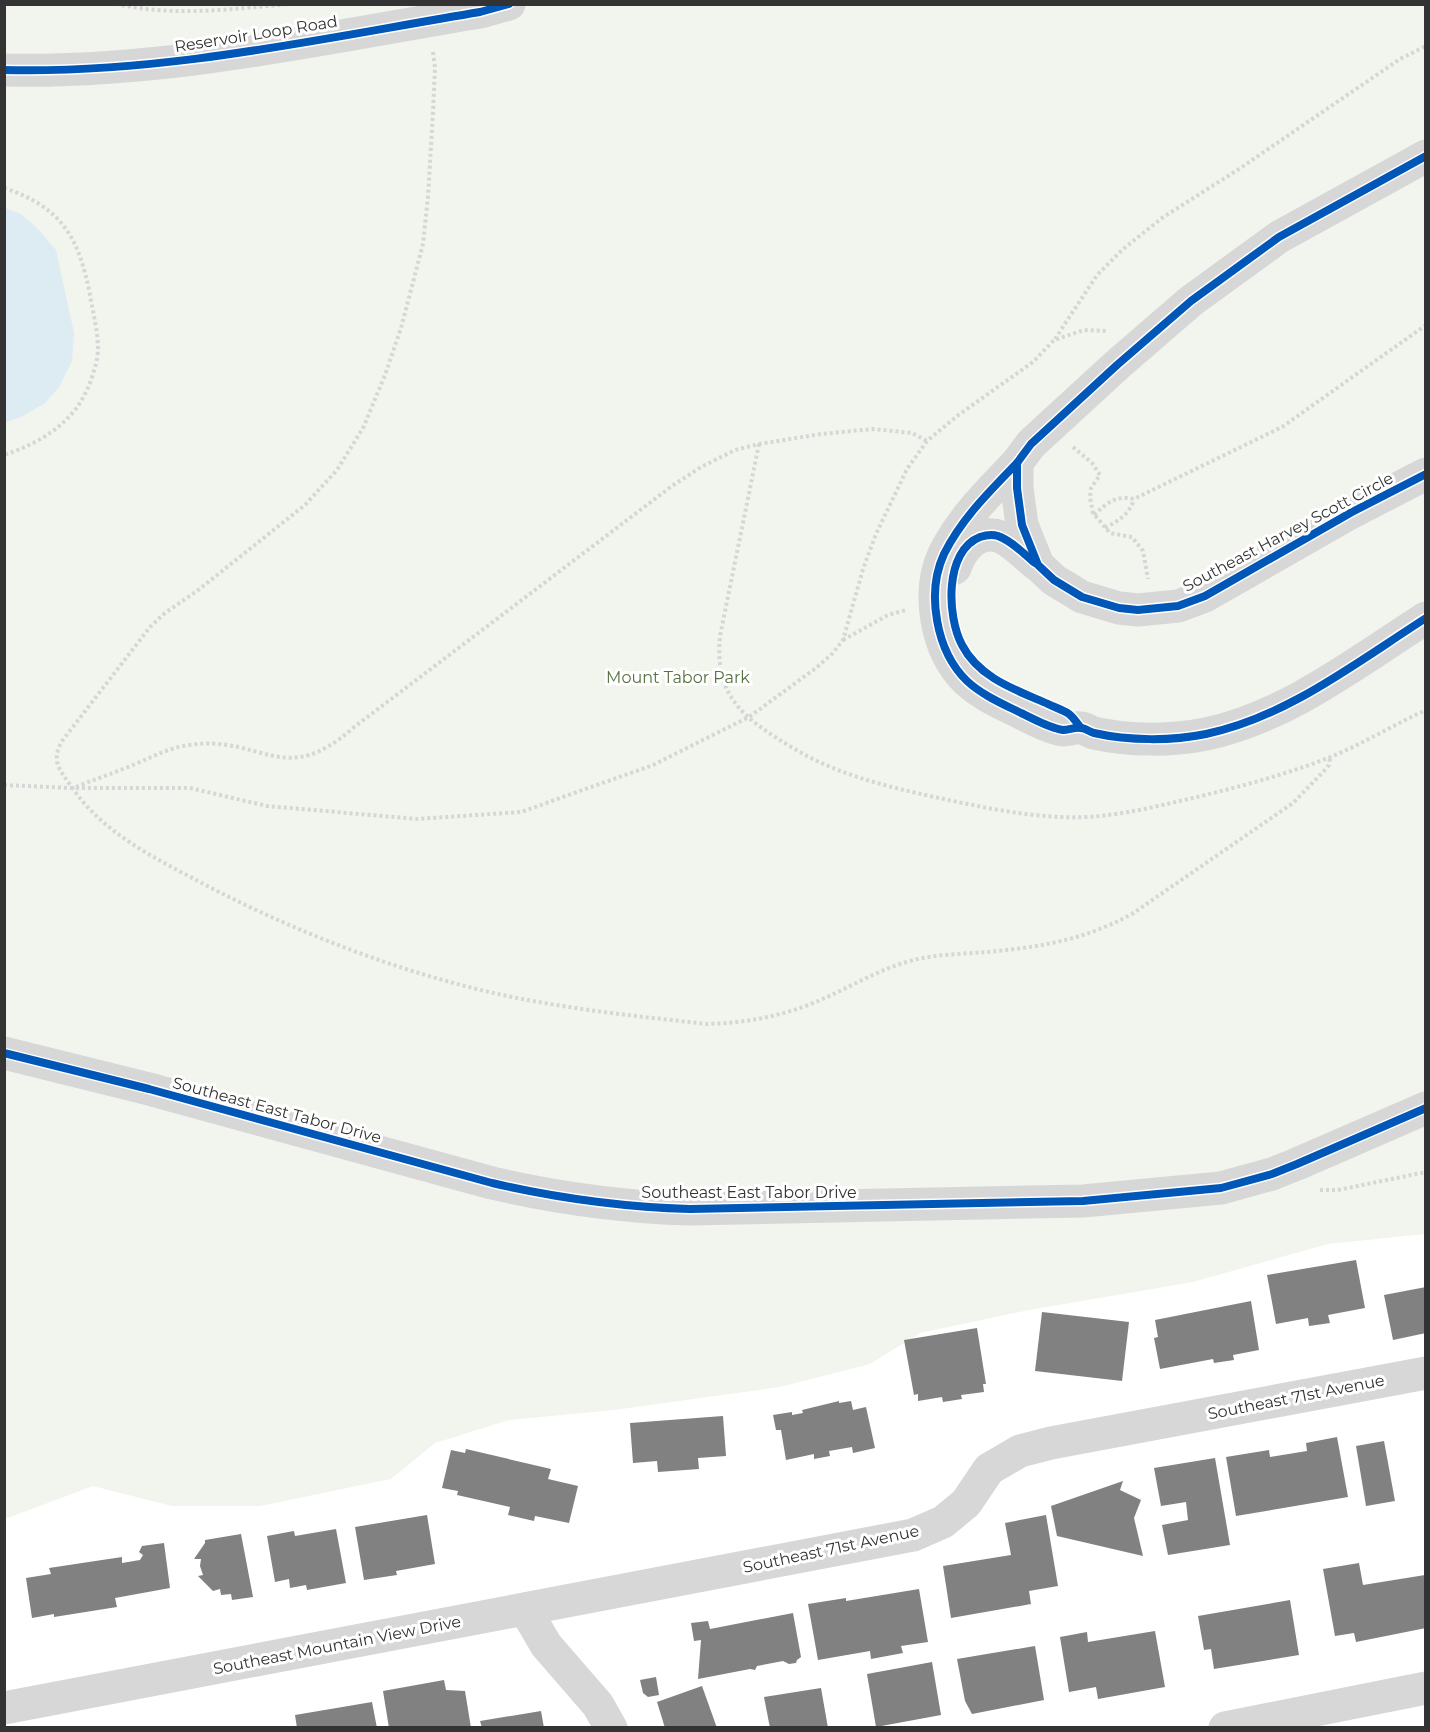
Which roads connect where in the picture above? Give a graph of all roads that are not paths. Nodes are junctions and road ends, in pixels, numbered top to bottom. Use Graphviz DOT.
graph roads {
  1 [pos="509,4"];
  2 [pos="424,12"];
  3 [pos="4,70"];
  4 [pos="1425,156"];
  5 [pos="1017,463"];
  6 [pos="1425,474"];
  7 [pos="1038,565"];
  8 [pos="1425,618"];
  9 [pos="1081,728"];
  10 [pos="4,1053"];
  11 [pos="1425,1108"];
  12 [pos="1425,1373"];
  13 [pos="525,1609"];
  14 [pos="1425,1688"];
  15 [pos="4,1708"];
  16 [pos="1339,1717"];
  17 [pos="611,1728"];
  18 [pos="1225,1728"];
  1 -- 2 [label="street, Reservoir Loop Road"];
  2 -- 3 [label="street, Reservoir Loop Road"];
  4 -- 5 [label="street"];
  5 -- 7 [label="street, Southeast Harvey Scott Circle"];
  5 -- 9 [label="street"];
  6 -- 7 [label="street, Southeast Harvey Scott Circle"];
  7 -- 9 [label="street"];
  8 -- 9 [label="street"];
  10 -- 11 [label="street, Southeast East Tabor Drive"];
  12 -- 13 [label="street, Southeast 71st Avenue"];
  13 -- 15 [label="street, Southeast Mountain View Drive"];
  13 -- 17 [label="street"];
  14 -- 16 [label="street"];
  16 -- 18 [label="street"];
}
